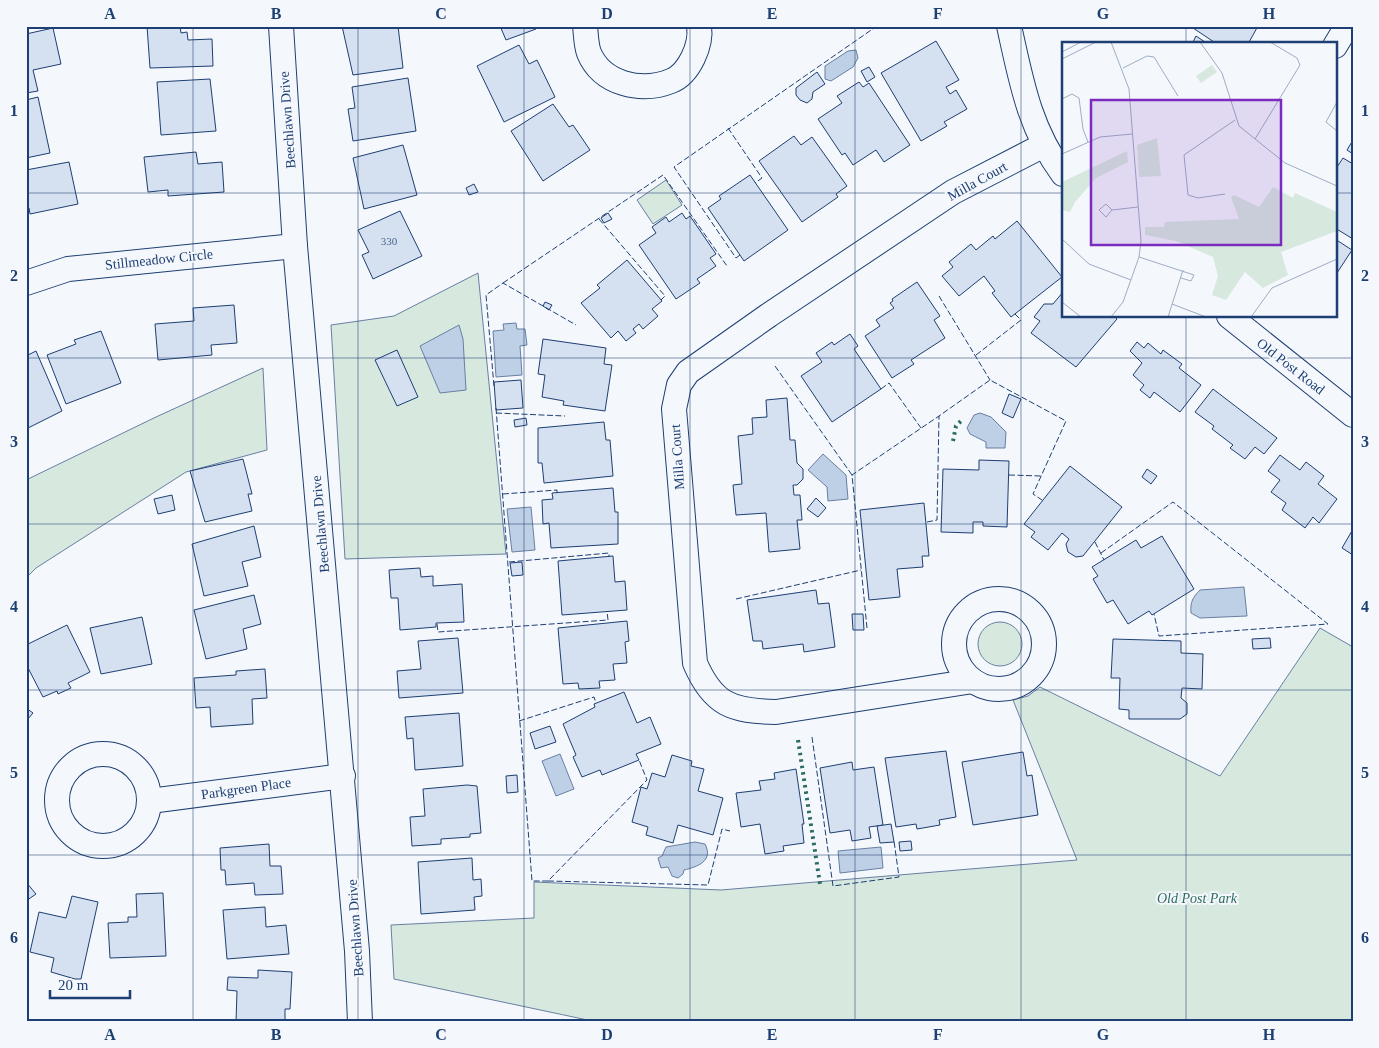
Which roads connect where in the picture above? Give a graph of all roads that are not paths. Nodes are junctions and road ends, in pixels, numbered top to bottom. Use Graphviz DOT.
graph roads {
  1 [pos="281,26"];
  2 [pos="585,26"];
  3 [pos="699,26"];
  4 [pos="1009,26"];
  5 [pos="1347,26"];
  6 [pos="1336,44"];
  7 [pos="1044,146"];
  8 [pos="1062,173"];
  9 [pos="295,246"];
  10 [pos="26,283"];
  11 [pos="1232,318"];
  12 [pos="1353,415"];
  13 [pos="973,681"];
  14 [pos="343,776"];
  15 [pos="150,801"];
  16 [pos="360,1022"];
  1 -- 9 [label="street, Beechlawn Drive"];
  2 -- 3 [label="street"];
  4 -- 7 [label="street"];
  5 -- 6 [label="street"];
  7 -- 8 [label="street"];
  7 -- 13 [label="street, Milla Court"];
  9 -- 10 [label="street, Stillmeadow Circle"];
  9 -- 14 [label="street, Beechlawn Drive"];
  11 -- 12 [label="street, Old Post Road"];
  14 -- 15 [label="street, Parkgreen Place"];
  14 -- 16 [label="street, Beechlawn Drive"];
}
